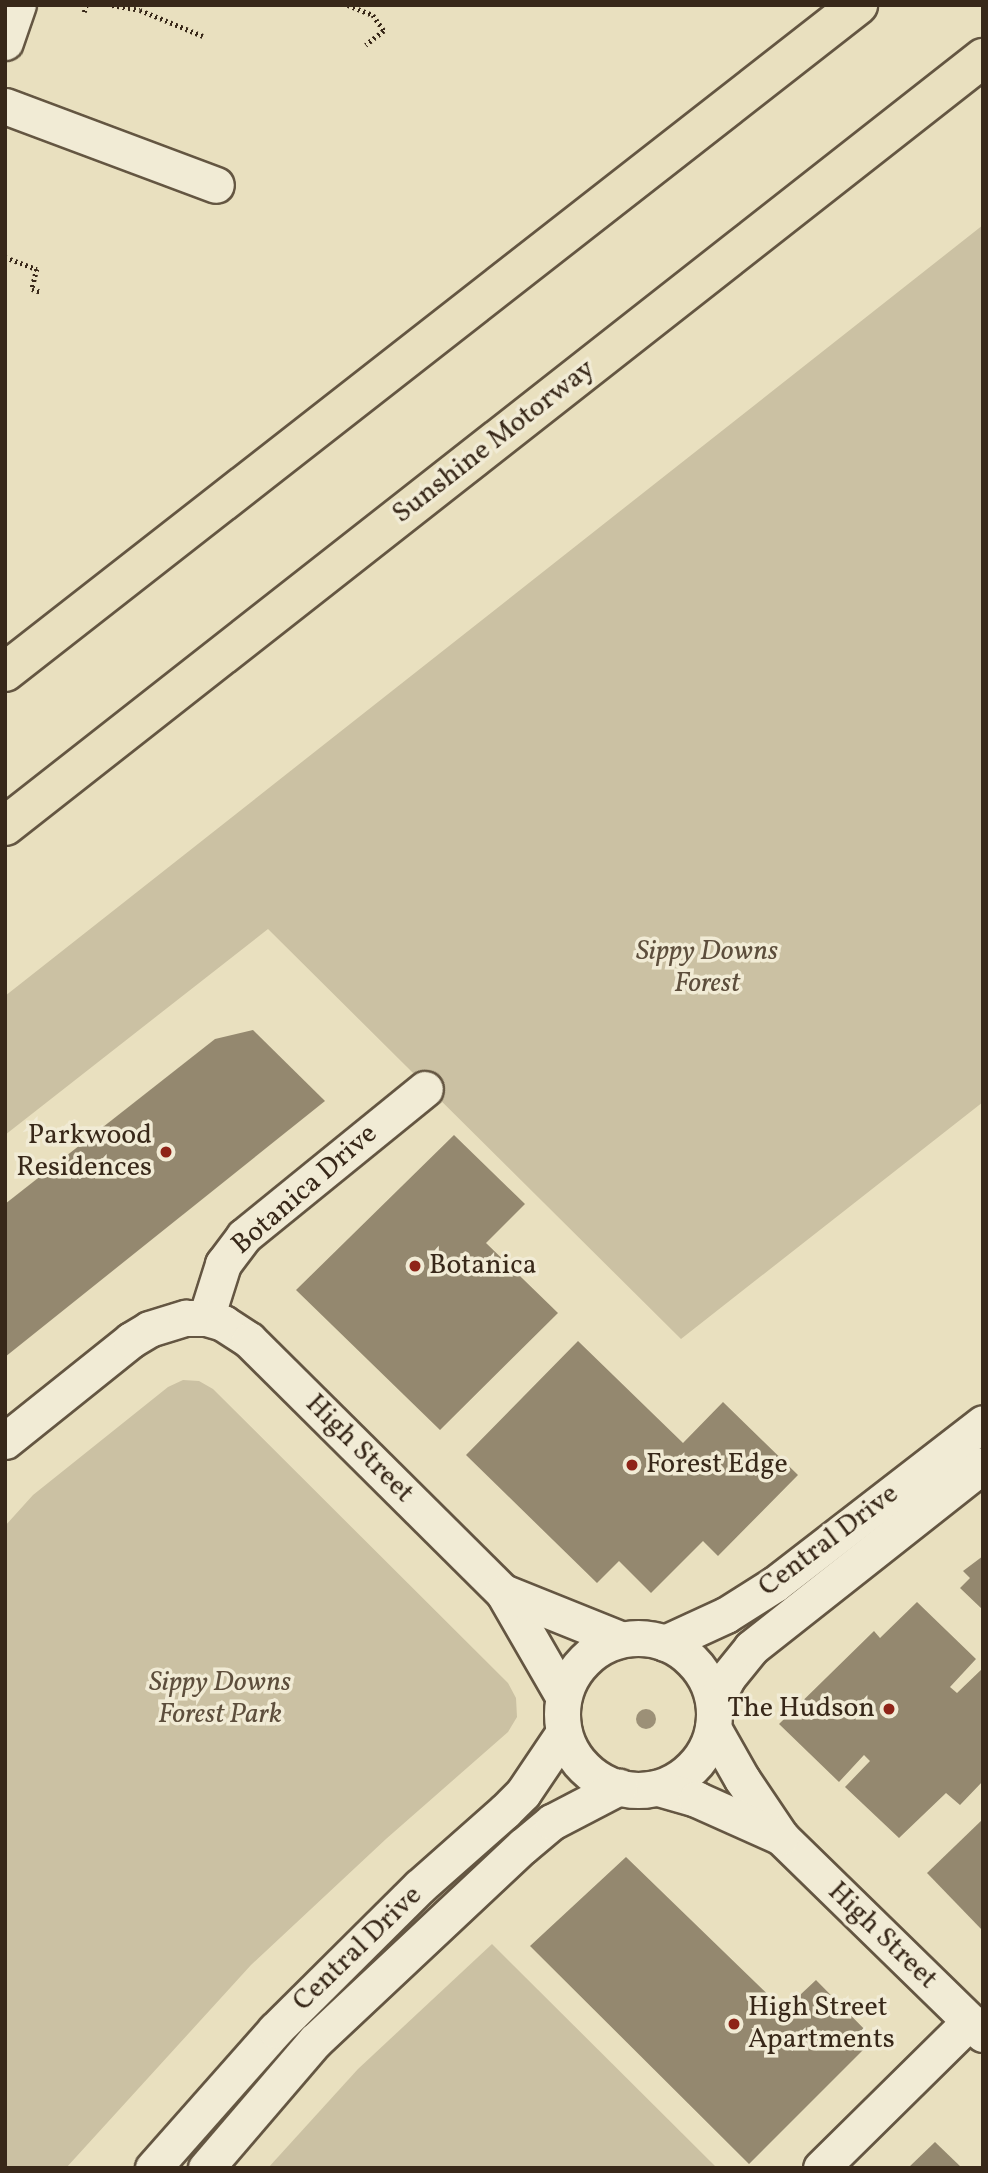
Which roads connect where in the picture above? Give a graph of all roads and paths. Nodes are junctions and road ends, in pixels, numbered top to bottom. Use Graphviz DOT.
graph roads {
  1 [pos="18,5"];
  2 [pos="86,5"];
  3 [pos="112,5"];
  4 [pos="348,5"];
  5 [pos="858,5"];
  6 [pos="139,7"];
  7 [pos="84,12"];
  8 [pos="203,36"];
  9 [pos="5,42"];
  10 [pos="366,45"];
  11 [pos="983,58"];
  12 [pos="5,106"];
  13 [pos="216,185"];
  14 [pos="5,257"];
  15 [pos="41,292"];
  16 [pos="5,672"];
  17 [pos="5,826"];
  18 [pos="425,1089"];
  19 [pos="206,1318"];
  20 [pos="983,1423"];
  21 [pos="5,1441"];
  22 [pos="983,1465"];
  23 [pos="503,1591"];
  24 [pos="620,1639"];
  25 [pos="665,1643"];
  26 [pos="564,1696"];
  27 [pos="713,1716"];
  28 [pos="564,1732"];
  29 [pos="619,1787"];
  30 [pos="658,1787"];
  31 [pos="781,1837"];
  32 [pos="976,2028"];
  33 [pos="153,2168"];
  34 [pos="206,2168"];
  35 [pos="821,2168"];
  1 -- 9 [label="street"];
  2 -- 7 [label="path"];
  3 -- 6 [label="path"];
  4 -- 10 [label="path"];
  5 -- 16 [label="highway"];
  6 -- 8 [label="path"];
  11 -- 17 [label="highway, Sunshine Motorway"];
  12 -- 13 [label="street"];
  14 -- 15 [label="path"];
  18 -- 19 [label="street, Botanica Drive"];
  19 -- 21 [label="street"];
  19 -- 23 [label="street, High Street"];
  20 -- 25 [label="street, Central Drive"];
  22 -- 27 [label="street, Central Drive"];
  23 -- 24 [label="street, High Street"];
  23 -- 26 [label="street, High Street"];
  24 -- 25 [label="street"];
  24 -- 26 [label="street"];
  25 -- 27 [label="street"];
  26 -- 28 [label="street"];
  27 -- 30 [label="street"];
  27 -- 31 [label="street, High Street"];
  28 -- 29 [label="street"];
  28 -- 33 [label="street, Central Drive"];
  29 -- 30 [label="street"];
  29 -- 34 [label="street, Central Drive"];
  30 -- 31 [label="street, High Street"];
  31 -- 32 [label="street, High Street"];
  32 -- 35 [label="street"];
}
